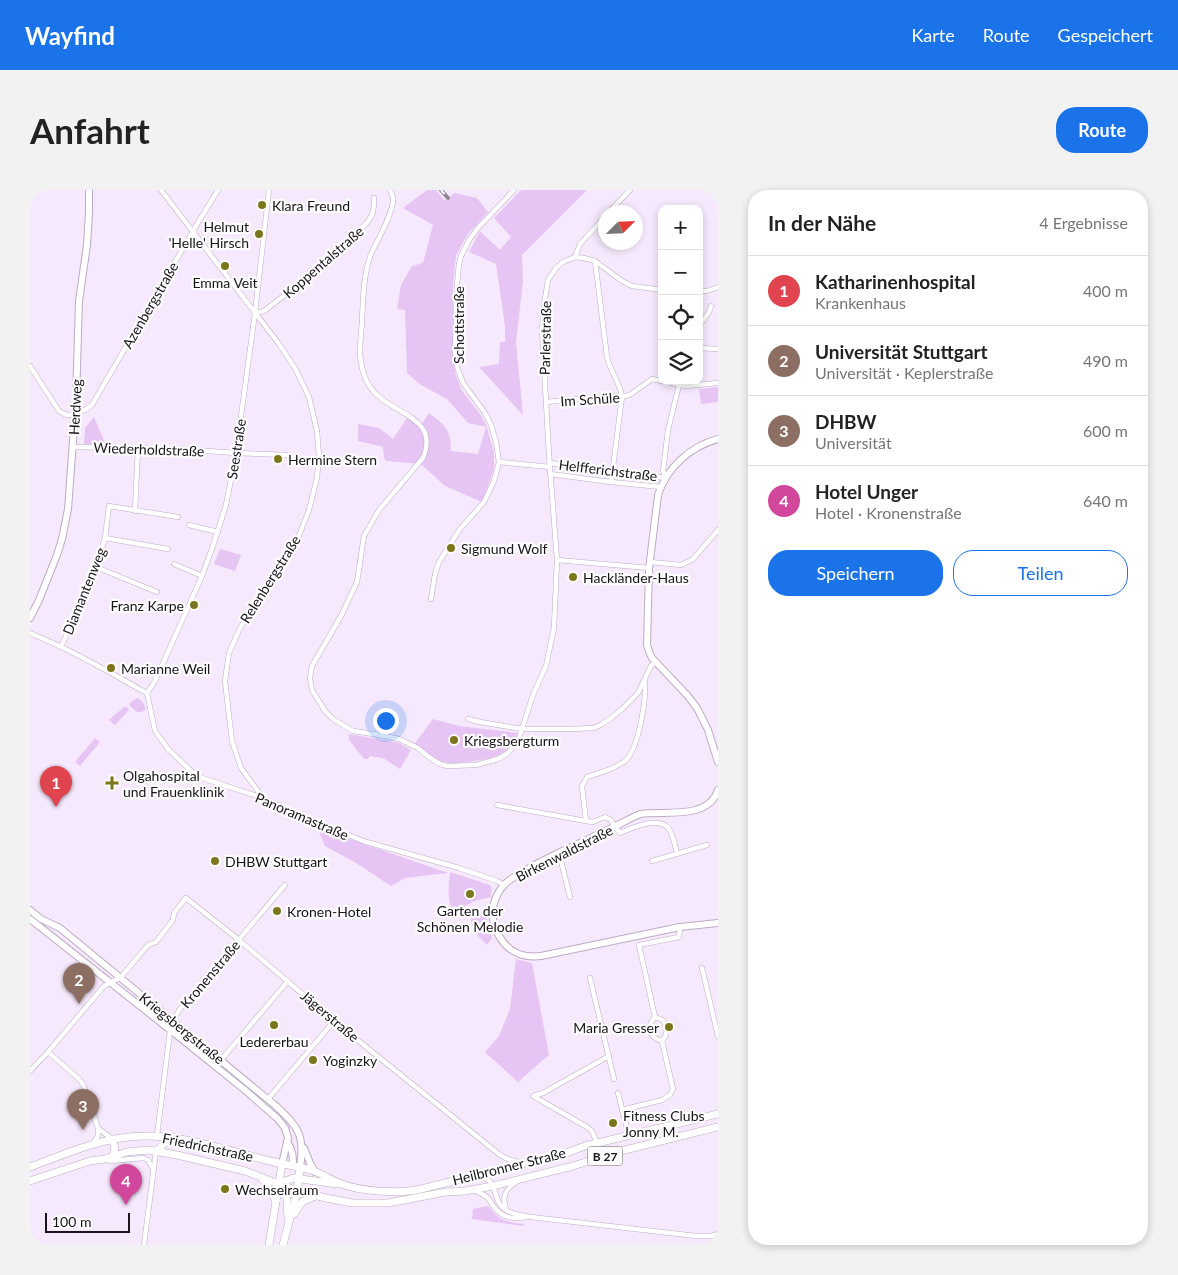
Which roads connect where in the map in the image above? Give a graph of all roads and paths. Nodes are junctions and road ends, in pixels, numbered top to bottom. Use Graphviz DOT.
graph roads {
  1 [pos="89,190"];
  2 [pos="161,190"];
  3 [pos="218,190"];
  4 [pos="269,190"];
  5 [pos="390,190"];
  6 [pos="514,190"];
  7 [pos="630,190"];
  8 [pos="374,198"];
  9 [pos="616,205"];
  10 [pos="598,225"];
  11 [pos="193,232"];
  12 [pos="575,257"];
  13 [pos="595,261"];
  14 [pos="718,287"];
  15 [pos="658,289"];
  16 [pos="703,290"];
  17 [pos="711,306"];
  18 [pos="255,313"];
  19 [pos="703,319"];
  20 [pos="703,348"];
  21 [pos="718,349"];
  22 [pos="30,366"];
  23 [pos="658,380"];
  24 [pos="718,383"];
  25 [pos="703,384"];
  26 [pos="679,385"];
  27 [pos="684,385"];
  28 [pos="697,385"];
  29 [pos="622,397"];
  30 [pos="546,402"];
  31 [pos="75,413"];
  32 [pos="718,439"];
  33 [pos="72,447"];
  34 [pos="138,448"];
  35 [pos="236,453"];
  36 [pos="286,455"];
  37 [pos="499,462"];
  38 [pos="550,465"];
  39 [pos="612,471"];
  40 [pos="550,474"];
  41 [pos="666,478"];
  42 [pos="611,482"];
  43 [pos="661,487"];
  44 [pos="136,511"];
  45 [pos="178,517"];
  46 [pos="189,525"];
  47 [pos="718,530"];
  48 [pos="218,532"];
  49 [pos="105,538"];
  50 [pos="168,549"];
  51 [pos="557,560"];
  52 [pos="174,564"];
  53 [pos="649,565"];
  54 [pos="96,567"];
  55 [pos="202,576"];
  56 [pos="157,592"];
  57 [pos="431,599"];
  58 [pos="30,618"];
  59 [pos="30,634"];
  60 [pos="61,647"];
  61 [pos="655,662"];
  62 [pos="645,681"];
  63 [pos="147,693"];
  64 [pos="468,719"];
  65 [pos="522,729"];
  66 [pos="718,762"];
  67 [pos="718,790"];
  68 [pos="263,798"];
  69 [pos="497,804"];
  70 [pos="586,821"];
  71 [pos="615,827"];
  72 [pos="707,845"];
  73 [pos="558,853"];
  74 [pos="677,853"];
  75 [pos="652,861"];
  76 [pos="285,885"];
  77 [pos="504,885"];
  78 [pos="570,897"];
  79 [pos="30,910"];
  80 [pos="30,919"];
  81 [pos="718,923"];
  82 [pos="680,927"];
  83 [pos="239,940"];
  84 [pos="702,968"];
  85 [pos="121,977"];
  86 [pos="590,978"];
  87 [pos="288,981"];
  88 [pos="110,983"];
  89 [pos="655,1017"];
  90 [pos="716,1017"];
  91 [pos="173,1020"];
  92 [pos="334,1020"];
  93 [pos="170,1031"];
  94 [pos="718,1036"];
  95 [pos="662,1041"];
  96 [pos="48,1052"];
  97 [pos="608,1056"];
  98 [pos="221,1060"];
  99 [pos="30,1071"];
  100 [pos="614,1079"];
  101 [pos="618,1093"];
  102 [pos="268,1099"];
  103 [pos="622,1110"];
  104 [pos="718,1114"];
  105 [pos="718,1127"];
  106 [pos="98,1128"];
  107 [pos="157,1136"];
  108 [pos="629,1136"];
  109 [pos="172,1137"];
  110 [pos="112,1139"];
  111 [pos="288,1142"];
  112 [pos="596,1143"];
  113 [pos="302,1144"];
  114 [pos="91,1145"];
  115 [pos="156,1151"];
  116 [pos="112,1156"];
  117 [pos="105,1159"];
  118 [pos="524,1163"];
  119 [pos="282,1164"];
  120 [pos="30,1167"];
  121 [pos="153,1169"];
  122 [pos="497,1170"];
  123 [pos="315,1172"];
  124 [pos="296,1173"];
  125 [pos="474,1176"];
  126 [pos="261,1177"];
  127 [pos="524,1178"];
  128 [pos="30,1181"];
  129 [pos="284,1182"];
  130 [pos="340,1183"];
  131 [pos="490,1184"];
  132 [pos="473,1189"];
  133 [pos="298,1191"];
  134 [pos="316,1196"];
  135 [pos="487,1197"];
  136 [pos="276,1201"];
  137 [pos="506,1210"];
  138 [pos="531,1217"];
  139 [pos="274,1218"];
  140 [pos="288,1222"];
  141 [pos="716,1234"];
  142 [pos="144,1245"];
  143 [pos="269,1245"];
  144 [pos="283,1245"];
  1 -- 31 [label="street, Herdweg"];
  2 -- 11 [label="street, Relenbergstraße"];
  3 -- 11 [label="street, Azenbergstraße"];
  4 -- 18 [label="street, Seestraße"];
  5 -- 65 [label="street, Parlerstraße"];
  6 -- 37 [label="street, Schottstraße"];
  7 -- 9 [label="street"];
  8 -- 18 [label="street, Koppentalstraße"];
  10 -- 12 [label="street"];
  11 -- 18 [label="street, Relenbergstraße"];
  11 -- 31 [label="street, Azenbergstraße"];
  12 -- 13 [label="street"];
  12 -- 30 [label="street, Parlerstraße"];
  13 -- 15 [label="street"];
  13 -- 29 [label="street"];
  14 -- 16 [label="street"];
  17 -- 19 [label="street"];
  18 -- 35 [label="street, Seestraße"];
  18 -- 68 [label="street, Relenbergstraße"];
  20 -- 21 [label="street"];
  22 -- 31 [label="street"];
  23 -- 29 [label="street, Im Schüle"];
  24 -- 25 [label="street, Im Schüle"];
  26 -- 41 [label="street"];
  27 -- 28 [label="street, Im Schüle"];
  29 -- 30 [label="street, Im Schüle"];
  29 -- 39 [label="street"];
  30 -- 38 [label="street, Parlerstraße"];
  31 -- 33 [label="street, Herdweg"];
  32 -- 41 [label="street"];
  33 -- 34 [label="street, Wiederholdstraße"];
  33 -- 58 [label="street, Herdweg"];
  34 -- 35 [label="street, Wiederholdstraße"];
  34 -- 44 [label="street"];
  35 -- 36 [label="street, Wiederholdstraße"];
  35 -- 48 [label="street, Seestraße"];
  37 -- 38 [label="street, Helfferichstraße"];
  37 -- 57 [label="street, Schottstraße"];
  38 -- 39 [label="street, Helfferichstraße"];
  38 -- 40 [label="street, Parlerstraße"];
  39 -- 41 [label="street, Helfferichstraße"];
  39 -- 42 [label="street"];
  40 -- 42 [label="street, Helfferichstraße"];
  40 -- 51 [label="street, Parlerstraße"];
  41 -- 43 [label="street"];
  42 -- 43 [label="street, Helfferichstraße"];
  43 -- 53 [label="street"];
  44 -- 45 [label="street"];
  44 -- 49 [label="street, Diamantenweg"];
  46 -- 48 [label="street"];
  47 -- 53 [label="street"];
  48 -- 55 [label="street, Seestraße"];
  49 -- 50 [label="street"];
  49 -- 54 [label="street, Diamantenweg"];
  51 -- 53 [label="street"];
  51 -- 65 [label="street, Parlerstraße"];
  52 -- 55 [label="street"];
  53 -- 61 [label="street"];
  54 -- 56 [label="street"];
  54 -- 60 [label="street, Diamantenweg"];
  55 -- 63 [label="street, Seestraße"];
  59 -- 60 [label="street"];
  60 -- 63 [label="street"];
  61 -- 62 [label="street"];
  61 -- 66 [label="street"];
  62 -- 65 [label="street"];
  62 -- 70 [label="street"];
  63 -- 68 [label="street, Panoramastraße"];
  64 -- 65 [label="street"];
  67 -- 71 [label="street, Birkenwaldstraße"];
  68 -- 77 [label="street, Panoramastraße"];
  69 -- 70 [label="street"];
  70 -- 71 [label="street"];
  71 -- 73 [label="street, Birkenwaldstraße"];
  71 -- 74 [label="street"];
  72 -- 74 [label="street"];
  73 -- 77 [label="street, Birkenwaldstraße"];
  73 -- 78 [label="street"];
  74 -- 75 [label="street"];
  76 -- 83 [label="street, Kronenstraße"];
  77 -- 82 [label="street, Birkenwaldstraße"];
  79 -- 85 [label="street, Kriegsbergstraße"];
  80 -- 88 [label="street, Kriegsbergstraße"];
  81 -- 82 [label="street, Birkenwaldstraße"];
  82 -- 89 [label="street"];
  83 -- 85 [label="street, Jägerstraße"];
  83 -- 87 [label="street, Jägerstraße"];
  83 -- 91 [label="street, Kronenstraße"];
  84 -- 90 [label="street"];
  85 -- 88 [label="street"];
  85 -- 91 [label="street, Kriegsbergstraße"];
  86 -- 97 [label="street"];
  87 -- 92 [label="street, Jägerstraße"];
  87 -- 98 [label="street"];
  88 -- 93 [label="street, Kriegsbergstraße"];
  88 -- 96 [label="street"];
  89 -- 95 [label="street"];
  89 -- 95 [label="street"];
  90 -- 94 [label="street"];
  91 -- 93 [label="street, Kronenstraße"];
  91 -- 98 [label="street, Kriegsbergstraße"];
  92 -- 102 [label="street"];
  92 -- 118 [label="street, Jägerstraße"];
  93 -- 107 [label="street, Kronenstraße"];
  93 -- 111 [label="street, Kriegsbergstraße"];
  95 -- 103 [label="street"];
  96 -- 99 [label="street"];
  96 -- 106 [label="street"];
  97 -- 100 [label="street"];
  97 -- 112 [label="street"];
  98 -- 102 [label="street, Kriegsbergstraße"];
  101 -- 103 [label="street"];
  102 -- 113 [label="street, Kriegsbergstraße"];
  103 -- 108 [label="street"];
  104 -- 108 [label="main road, Heilbronner Straße / B 27"];
  105 -- 127 [label="main road, Heilbronner Straße / B 27"];
  106 -- 110 [label="street"];
  106 -- 114 [label="street"];
  107 -- 109 [label="main road, Friedrichstraße / B 27"];
  107 -- 110 [label="main road, Friedrichstraße / B 27"];
  108 -- 112 [label="main road, Heilbronner Straße / B 27"];
  109 -- 115 [label="main road"];
  109 -- 119 [label="main road, Friedrichstraße / B 27"];
  110 -- 114 [label="main road, Friedrichstraße / B 27"];
  110 -- 116 [label="main road"];
  111 -- 119 [label="street"];
  111 -- 124 [label="street, Kriegsbergstraße"];
  112 -- 118 [label="main road, Heilbronner Straße / B 27"];
  113 -- 123 [label="street"];
  113 -- 124 [label="street, Kriegsbergstraße"];
  114 -- 120 [label="main road, Friedrichstraße / B 27"];
  115 -- 116 [label="main road, Friedrichstraße / B 27"];
  115 -- 121 [label="street"];
  115 -- 126 [label="main road, Friedrichstraße / B 27"];
  116 -- 117 [label="main road, Friedrichstraße / B 27"];
  117 -- 121 [label="street"];
  117 -- 128 [label="main road, Friedrichstraße / B 27"];
  118 -- 122 [label="main road, Heilbronner Straße / B 27"];
  119 -- 124 [label="main road, Friedrichstraße / B 27"];
  119 -- 129 [label="main road"];
  121 -- 142 [label="street"];
  122 -- 125 [label="main road, Heilbronner Straße / B 27"];
  122 -- 131 [label="street"];
  123 -- 124 [label="main road, Heilbronner Straße / B 27"];
  123 -- 130 [label="main road, Heilbronner Straße / B 27"];
  124 -- 129 [label="main road"];
  124 -- 130 [label="main road"];
  124 -- 133 [label="main road"];
  125 -- 130 [label="main road, Heilbronner Straße / B 27"];
  125 -- 131 [label="street"];
  126 -- 129 [label="main road, Friedrichstraße / B 27"];
  126 -- 136 [label="main road"];
  127 -- 131 [label="main road, Heilbronner Straße / B 27"];
  127 -- 137 [label="street"];
  129 -- 133 [label="main road, Friedrichstraße / B 27"];
  129 -- 136 [label="main road"];
  129 -- 140 [label="main road"];
  131 -- 132 [label="main road, Heilbronner Straße / B 27"];
  131 -- 135 [label="street"];
  131 -- 137 [label="street"];
  132 -- 134 [label="main road, Heilbronner Straße / B 27"];
  132 -- 135 [label="street"];
  133 -- 134 [label="main road, Heilbronner Straße / B 27"];
  133 -- 140 [label="main road"];
  134 -- 140 [label="main road"];
  135 -- 138 [label="street"];
  136 -- 139 [label="main road"];
  137 -- 138 [label="street"];
  138 -- 141 [label="street"];
  139 -- 140 [label="main road"];
  139 -- 143 [label="main road"];
  140 -- 144 [label="main road"];
}
